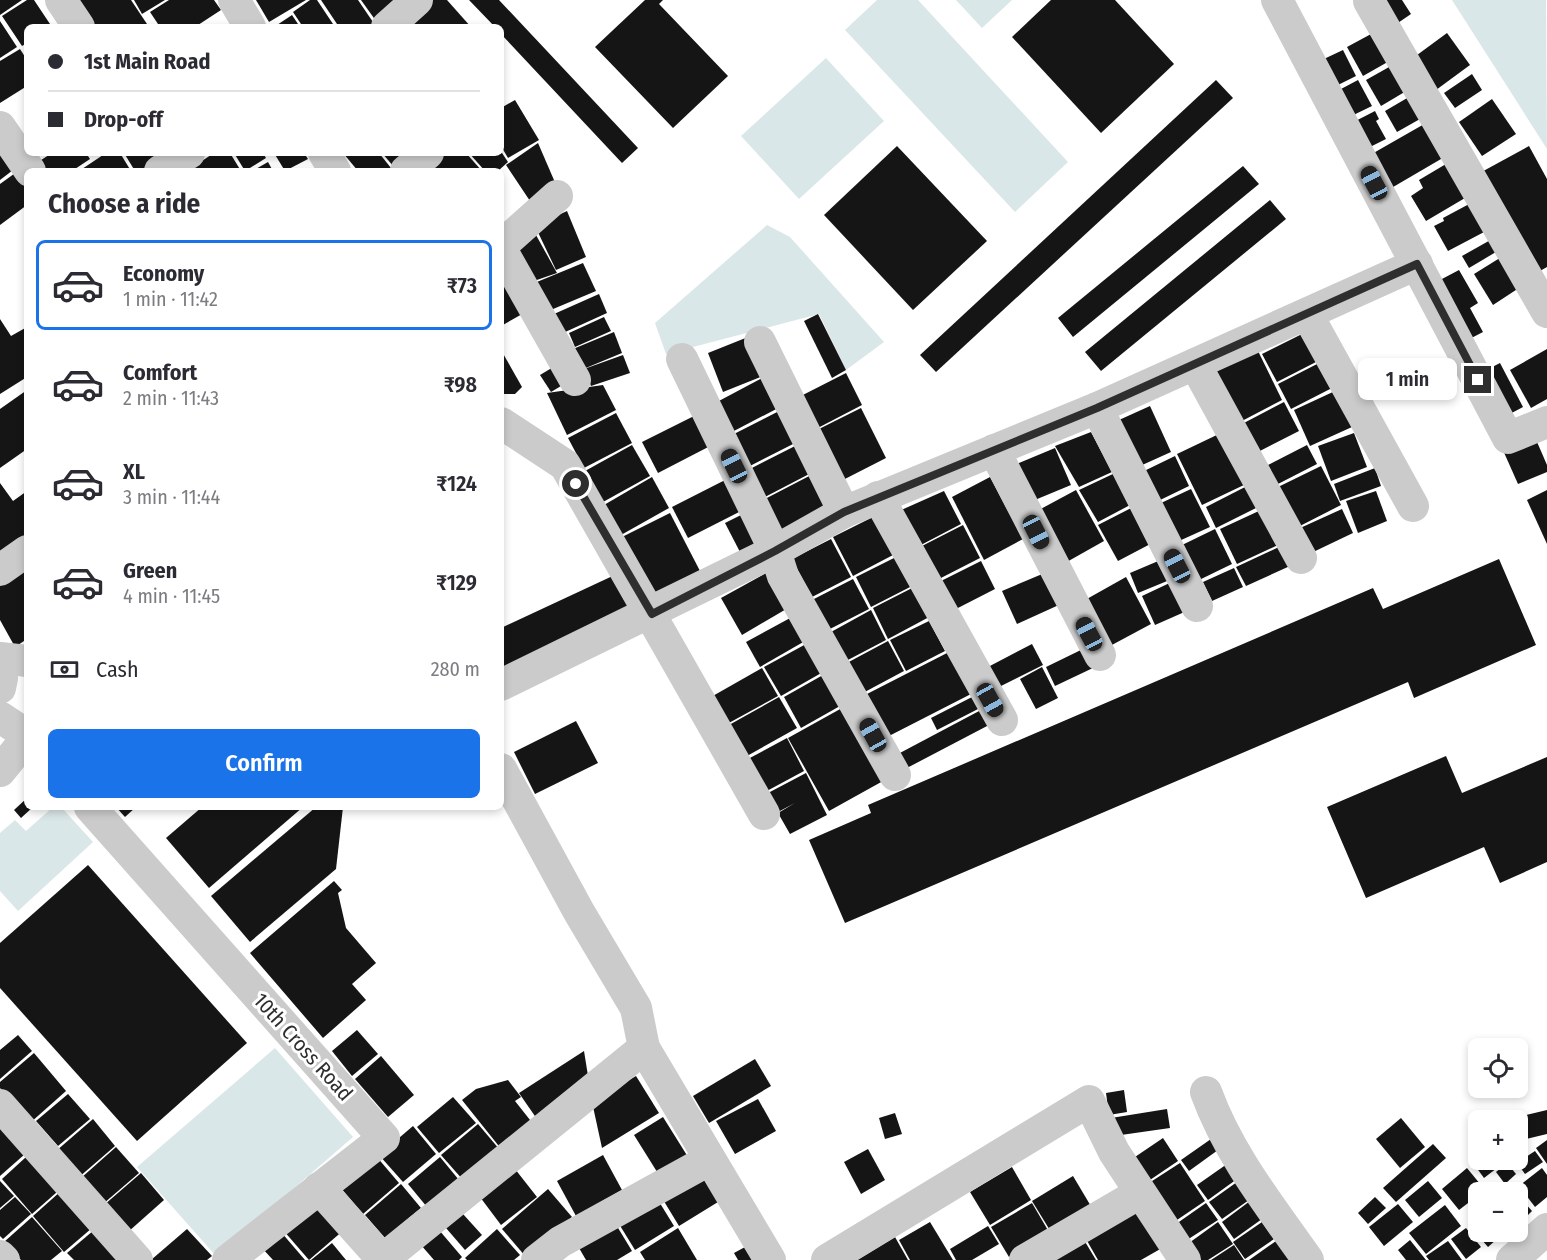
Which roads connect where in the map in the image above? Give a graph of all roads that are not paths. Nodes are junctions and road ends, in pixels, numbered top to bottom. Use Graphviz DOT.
graph roads {
  1 [pos="61,0"];
  2 [pos="234,0"];
  3 [pos="417,0"];
  4 [pos="1277,0"];
  5 [pos="1369,0"];
  6 [pos="77,24"];
  7 [pos="248,24"];
  8 [pos="390,24"];
  9 [pos="0,127"];
  10 [pos="184,156"];
  11 [pos="424,156"];
  12 [pos="28,168"];
  13 [pos="165,168"];
  14 [pos="410,168"];
  15 [pos="557,196"];
  16 [pos="504,244"];
  17 [pos="504,252"];
  18 [pos="1417,264"];
  19 [pos="1547,312"];
  20 [pos="1307,314"];
  21 [pos="760,342"];
  22 [pos="682,358"];
  23 [pos="1196,364"];
  24 [pos="574,380"];
  25 [pos="1097,408"];
  26 [pos="1547,422"];
  27 [pos="504,425"];
  28 [pos="994,450"];
  29 [pos="878,496"];
  30 [pos="1413,506"];
  31 [pos="844,512"];
  32 [pos="775,551"];
  33 [pos="24,553"];
  34 [pos="1301,558"];
  35 [pos="0,570"];
  36 [pos="1197,606"];
  37 [pos="652,614"];
  38 [pos="1100,655"];
  39 [pos="0,658"];
  40 [pos="24,662"];
  41 [pos="0,675"];
  42 [pos="504,684"];
  43 [pos="0,688"];
  44 [pos="0,717"];
  45 [pos="1002,720"];
  46 [pos="24,735"];
  47 [pos="24,741"];
  48 [pos="0,771"];
  49 [pos="504,775"];
  50 [pos="896,775"];
  51 [pos="93,810"];
  52 [pos="764,814"];
  53 [pos="644,1048"];
  54 [pos="1206,1092"];
  55 [pos="0,1105"];
  56 [pos="709,1160"];
  57 [pos="319,1188"];
  58 [pos="1140,1193"];
  59 [pos="1547,1229"];
  60 [pos="0,1256"];
  61 [pos="4,1260"];
  62 [pos="137,1260"];
  63 [pos="228,1260"];
  64 [pos="382,1260"];
  65 [pos="537,1260"];
  66 [pos="770,1260"];
  67 [pos="827,1260"];
  68 [pos="1025,1260"];
  69 [pos="1185,1260"];
  70 [pos="1308,1260"];
  71 [pos="1512,1260"];
  1 -- 6 [label="street"];
  2 -- 7 [label="street"];
  3 -- 8 [label="street"];
  4 -- 18 [label="street"];
  5 -- 19 [label="street"];
  9 -- 12 [label="street"];
  10 -- 13 [label="street"];
  11 -- 14 [label="street"];
  15 -- 16 [label="street"];
  17 -- 24 [label="street"];
  18 -- 20 [label="street"];
  18 -- 26 [label="street"];
  20 -- 23 [label="street"];
  20 -- 30 [label="street"];
  21 -- 31 [label="street"];
  22 -- 32 [label="street"];
  23 -- 25 [label="street"];
  23 -- 34 [label="street"];
  25 -- 28 [label="street"];
  25 -- 36 [label="street"];
  27 -- 37 [label="street"];
  28 -- 29 [label="street"];
  28 -- 38 [label="street"];
  29 -- 31 [label="street"];
  29 -- 45 [label="street"];
  31 -- 32 [label="street"];
  32 -- 37 [label="street"];
  32 -- 50 [label="street"];
  33 -- 35 [label="street"];
  37 -- 42 [label="street"];
  37 -- 52 [label="street"];
  39 -- 40 [label="street"];
  41 -- 43 [label="street"];
  44 -- 46 [label="street"];
  47 -- 48 [label="street"];
  49 -- 53 [label="street"];
  51 -- 57 [label="street, 10th Cross Road"];
  53 -- 56 [label="street"];
  53 -- 64 [label="street"];
  54 -- 70 [label="street"];
  55 -- 62 [label="street"];
  56 -- 65 [label="street"];
  56 -- 66 [label="street"];
  57 -- 63 [label="street, 10th Cross Road"];
  57 -- 64 [label="street"];
  58 -- 67 [label="street"];
  58 -- 68 [label="street"];
  58 -- 69 [label="street"];
  59 -- 71 [label="street"];
  60 -- 61 [label="street"];
}
